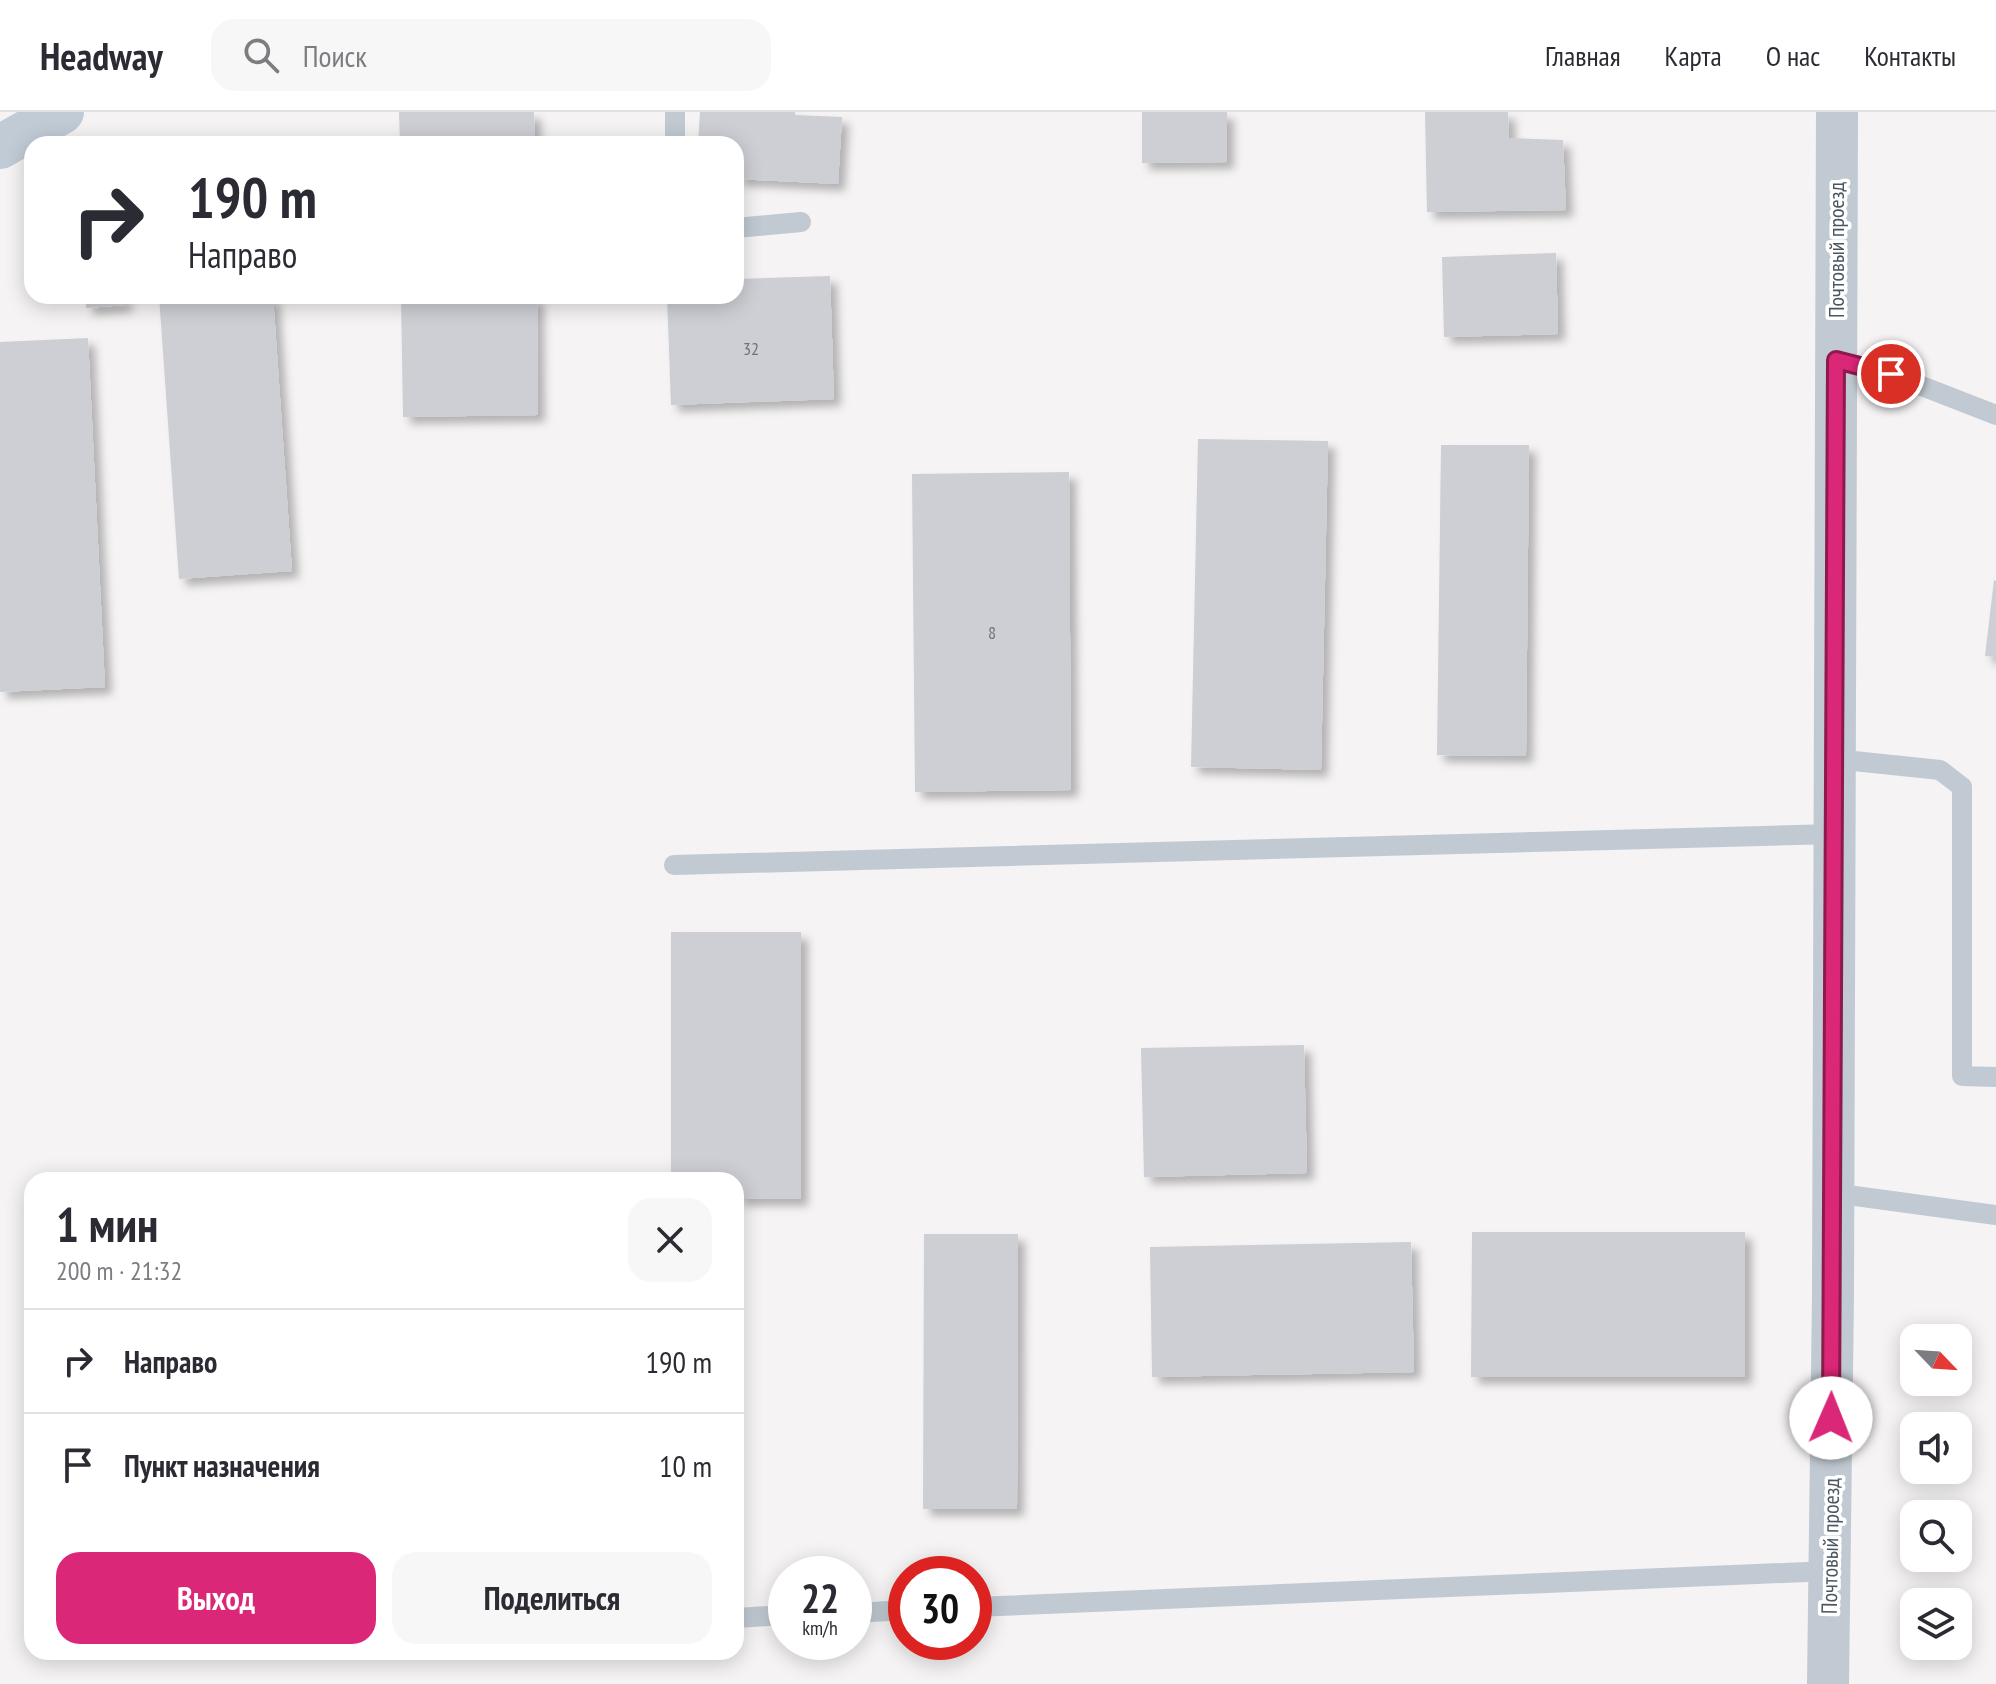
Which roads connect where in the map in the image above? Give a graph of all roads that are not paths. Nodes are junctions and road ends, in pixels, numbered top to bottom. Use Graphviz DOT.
graph roads {
  1 [pos="62,112"];
  2 [pos="675,112"];
  3 [pos="1837,112"];
  4 [pos="675,136"];
  5 [pos="0,147"];
  6 [pos="801,222"];
  7 [pos="744,227"];
  8 [pos="1836,360"];
  9 [pos="1996,415"];
  10 [pos="1835,759"];
  11 [pos="1834,834"];
  12 [pos="674,865"];
  13 [pos="1996,1077"];
  14 [pos="1833,1193"];
  15 [pos="1996,1215"];
  16 [pos="1830,1571"];
  17 [pos="992,1606"];
  18 [pos="768,1616"];
  19 [pos="744,1618"];
  20 [pos="1828,1684"];
  1 -- 5 [label="street"];
  2 -- 4 [label="lane"];
  3 -- 8 [label="street, Почтовый проезд"];
  6 -- 7 [label="lane"];
  8 -- 9 [label="lane"];
  8 -- 10 [label="street, Почтовый проезд"];
  10 -- 11 [label="street, Почтовый проезд"];
  10 -- 13 [label="lane"];
  11 -- 12 [label="lane"];
  11 -- 14 [label="street, Почтовый проезд"];
  14 -- 15 [label="lane"];
  14 -- 16 [label="street, Почтовый проезд"];
  16 -- 17 [label="lane"];
  16 -- 20 [label="street, Почтовый проезд"];
  18 -- 19 [label="lane"];
}
